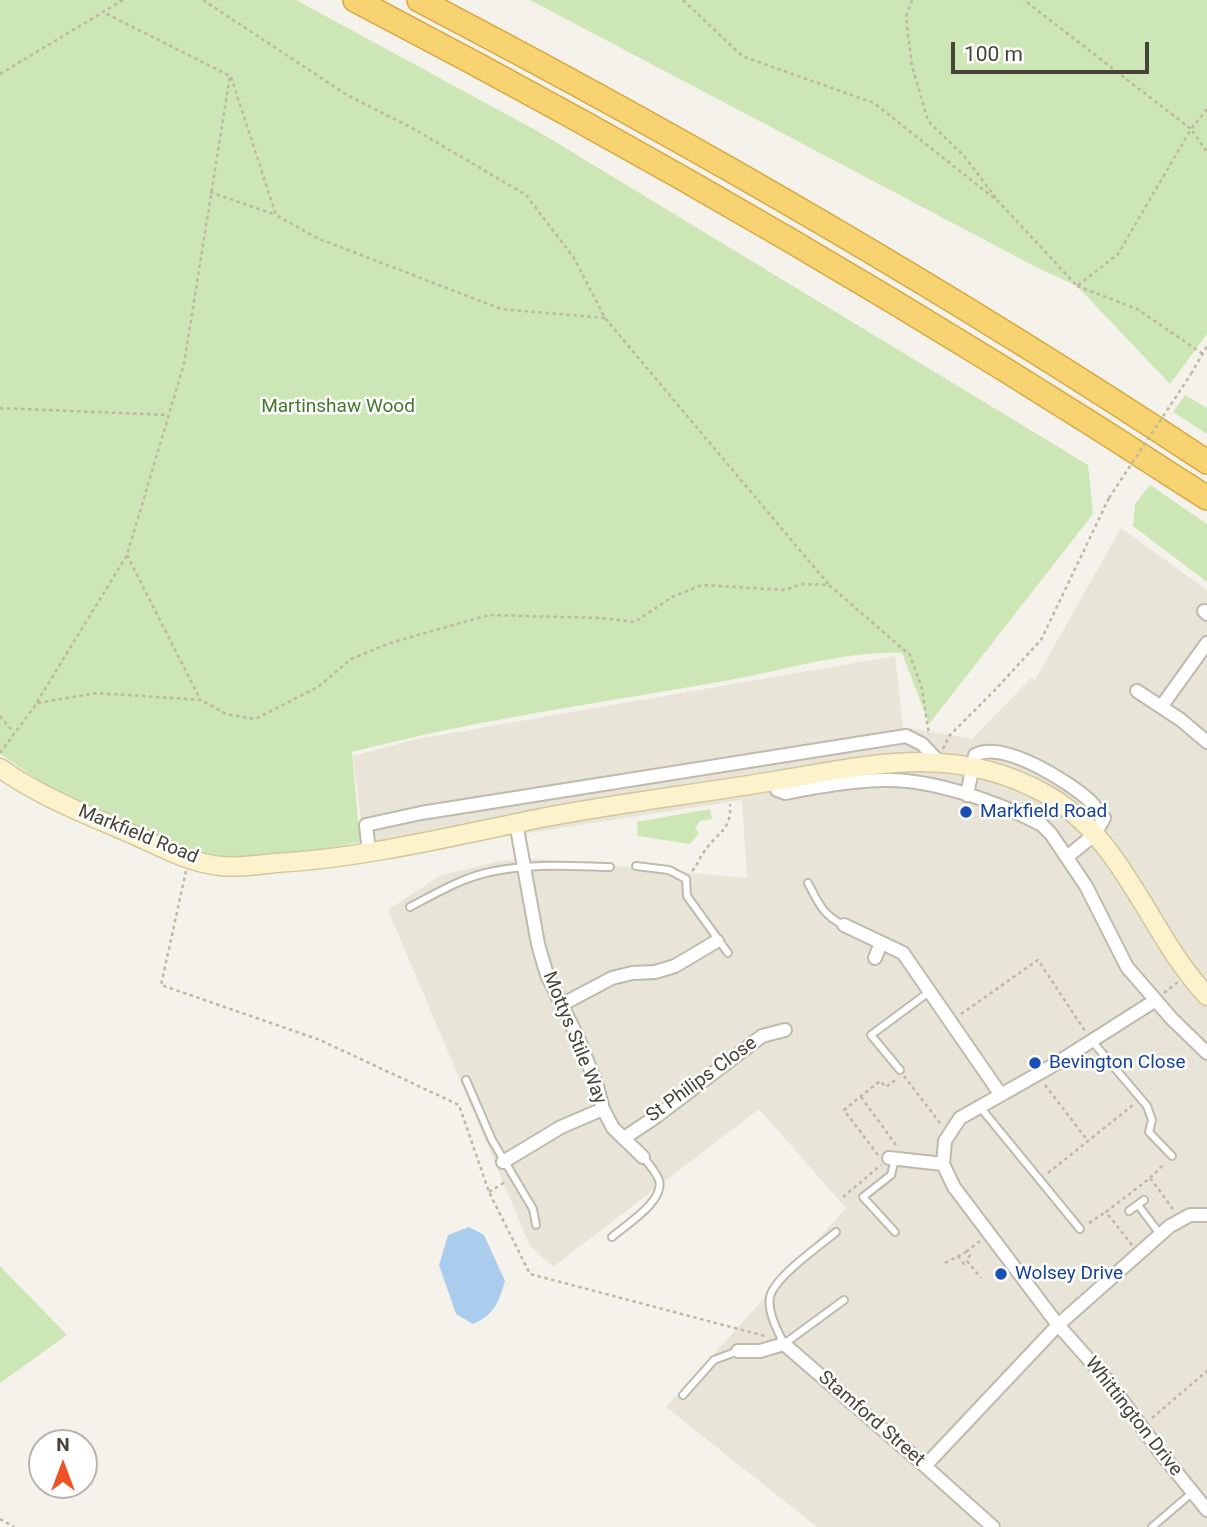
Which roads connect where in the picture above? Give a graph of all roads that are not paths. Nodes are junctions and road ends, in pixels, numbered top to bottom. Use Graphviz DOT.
graph roads {
  1 [pos="355,0"];
  2 [pos="419,0"];
  3 [pos="1207,462"];
  4 [pos="1207,498"];
  5 [pos="1207,643"];
  6 [pos="1137,691"];
  7 [pos="1161,707"];
  8 [pos="1207,742"];
  9 [pos="938,761"];
  10 [pos="972,766"];
  11 [pos="0,768"];
  12 [pos="775,781"];
  13 [pos="967,795"];
  14 [pos="516,823"];
  15 [pos="1095,834"];
  16 [pos="369,852"];
  17 [pos="1067,857"];
  18 [pos="636,866"];
  19 [pos="525,867"];
  20 [pos="610,867"];
  21 [pos="808,883"];
  22 [pos="410,907"];
  23 [pos="844,925"];
  24 [pos="717,941"];
  25 [pos="881,943"];
  26 [pos="728,953"];
  27 [pos="875,958"];
  28 [pos="929,992"];
  29 [pos="1207,996"];
  30 [pos="1156,1000"];
  31 [pos="561,1005"];
  32 [pos="785,1030"];
  33 [pos="1092,1041"];
  34 [pos="1207,1053"];
  35 [pos="902,1072"];
  36 [pos="466,1080"];
  37 [pos="1001,1095"];
  38 [pos="980,1107"];
  39 [pos="603,1109"];
  40 [pos="624,1138"];
  41 [pos="1172,1156"];
  42 [pos="643,1157"];
  43 [pos="897,1159"];
  44 [pos="503,1162"];
  45 [pos="943,1164"];
  46 [pos="1129,1211"];
  47 [pos="1207,1215"];
  48 [pos="536,1225"];
  49 [pos="1080,1229"];
  50 [pos="836,1232"];
  51 [pos="895,1232"];
  52 [pos="1161,1235"];
  53 [pos="612,1237"];
  54 [pos="844,1300"];
  55 [pos="1058,1325"];
  56 [pos="784,1344"];
  57 [pos="738,1351"];
  58 [pos="683,1395"];
  59 [pos="925,1466"];
  60 [pos="1193,1492"];
  61 [pos="1207,1510"];
  62 [pos="993,1527"];
  63 [pos="1152,1527"];
  1 -- 4 [label="highway"];
  2 -- 3 [label="highway"];
  5 -- 7 [label="street"];
  6 -- 7 [label="street"];
  7 -- 8 [label="street"];
  9 -- 10 [label="street, Markfield Road"];
  9 -- 12 [label="street, Markfield Road"];
  9 -- 16 [label="street"];
  10 -- 13 [label="street"];
  10 -- 15 [label="street, Markfield Road"];
  11 -- 16 [label="street, Markfield Road"];
  12 -- 13 [label="street, Markfield Road"];
  12 -- 14 [label="street, Markfield Road"];
  13 -- 17 [label="street, Markfield Road"];
  14 -- 16 [label="street, Markfield Road"];
  14 -- 19 [label="street, Mottys Stile Way"];
  15 -- 17 [label="street"];
  15 -- 29 [label="street, Markfield Road"];
  17 -- 30 [label="street, Markfield Road"];
  18 -- 24 [label="lane"];
  19 -- 20 [label="lane"];
  19 -- 22 [label="lane"];
  19 -- 31 [label="street, Mottys Stile Way"];
  21 -- 23 [label="lane"];
  23 -- 25 [label="street"];
  24 -- 26 [label="lane"];
  24 -- 31 [label="street"];
  25 -- 27 [label="street"];
  25 -- 28 [label="street"];
  28 -- 35 [label="lane"];
  28 -- 37 [label="street"];
  30 -- 33 [label="street"];
  30 -- 34 [label="street, Markfield Road"];
  31 -- 39 [label="street, Mottys Stile Way"];
  32 -- 40 [label="street, St Philips Close"];
  33 -- 37 [label="street"];
  33 -- 41 [label="lane"];
  36 -- 44 [label="lane"];
  37 -- 38 [label="street"];
  38 -- 45 [label="street"];
  38 -- 49 [label="lane"];
  39 -- 40 [label="street, Mottys Stile Way"];
  39 -- 44 [label="street"];
  40 -- 42 [label="street, Mottys Stile Way"];
  42 -- 53 [label="lane"];
  43 -- 45 [label="street"];
  43 -- 51 [label="lane"];
  44 -- 48 [label="lane"];
  45 -- 55 [label="street, Whittington Drive"];
  46 -- 52 [label="lane"];
  47 -- 52 [label="street"];
  50 -- 56 [label="lane"];
  52 -- 55 [label="street"];
  54 -- 56 [label="lane"];
  55 -- 59 [label="street"];
  55 -- 60 [label="street, Whittington Drive"];
  56 -- 57 [label="street"];
  56 -- 59 [label="street, Stamford Street"];
  57 -- 58 [label="lane"];
  59 -- 62 [label="street, Stamford Street"];
  60 -- 61 [label="street, Whittington Drive"];
  60 -- 63 [label="lane"];
}
